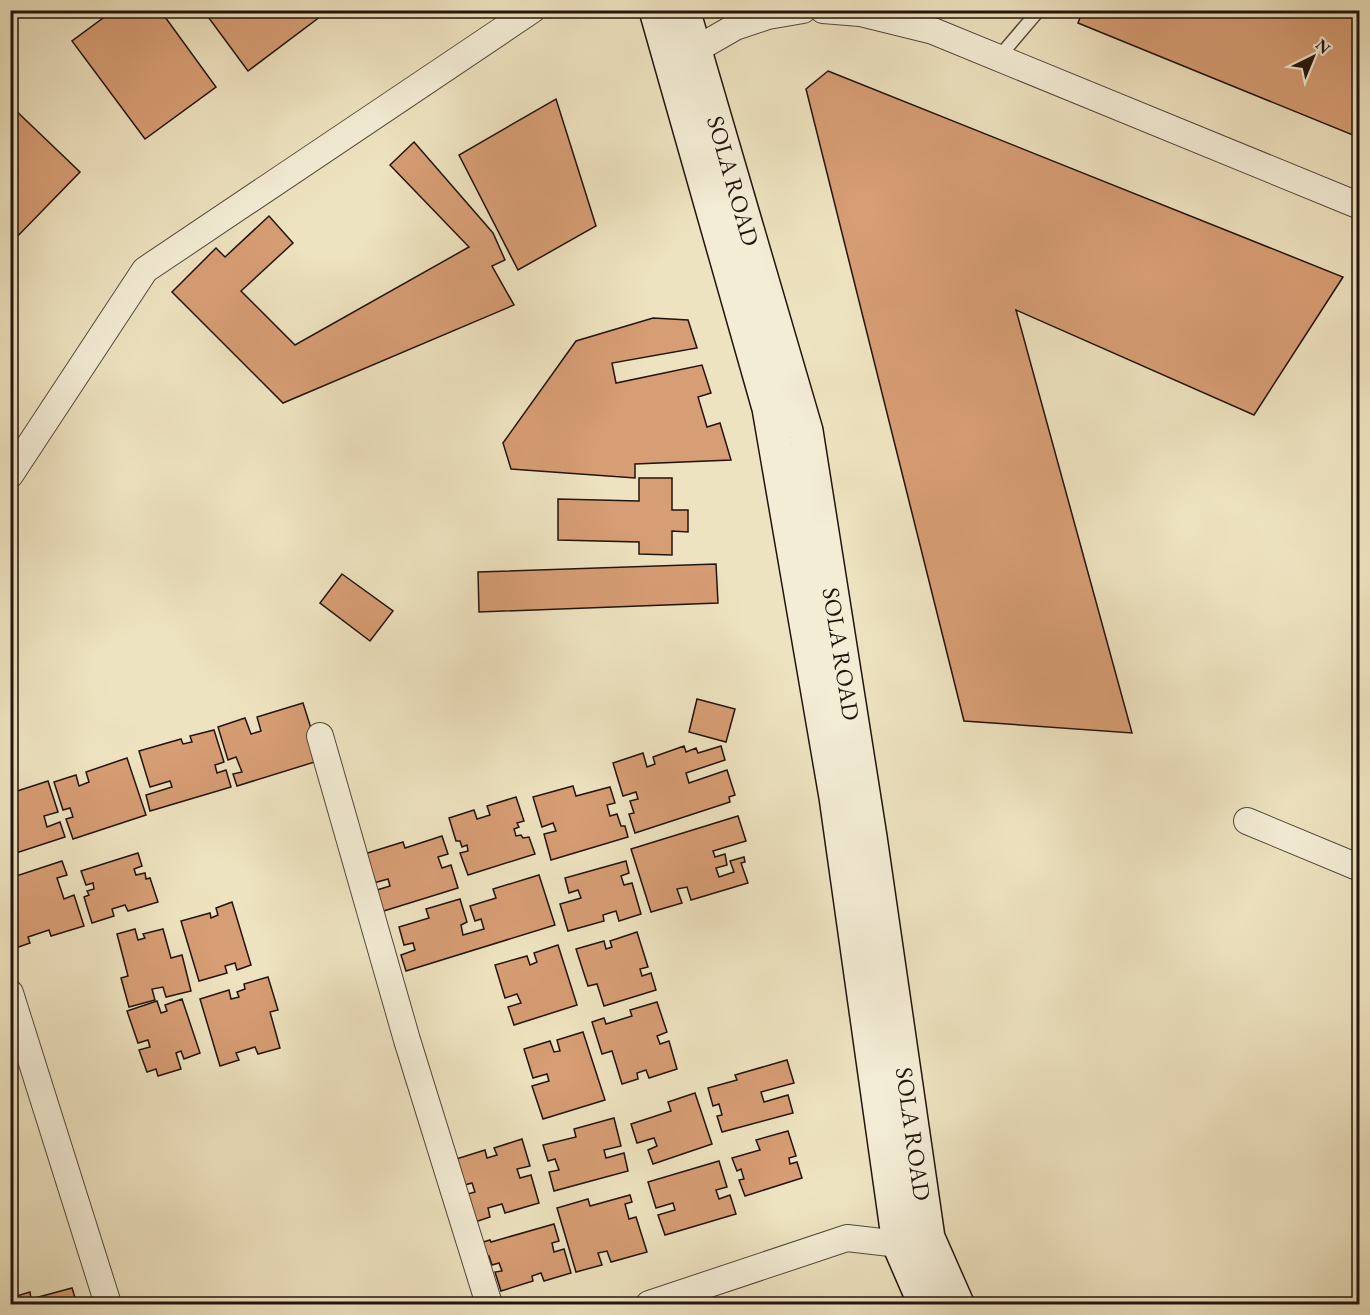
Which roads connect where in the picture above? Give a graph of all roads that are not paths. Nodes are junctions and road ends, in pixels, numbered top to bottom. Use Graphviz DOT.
graph roads {
  1 [pos="532,10"];
  2 [pos="656,10"];
  3 [pos="683,10"];
  4 [pos="803,10"];
  5 [pos="823,10"];
  6 [pos="1039,10"];
  7 [pos="695,50"];
  8 [pos="999,57"];
  9 [pos="1359,206"];
  10 [pos="10,475"];
  11 [pos="320,736"];
  12 [pos="1246,821"];
  13 [pos="1359,868"];
  14 [pos="10,993"];
  15 [pos="913,1241"];
  16 [pos="108,1305"];
  17 [pos="489,1305"];
  18 [pos="649,1305"];
  19 [pos="925,1305"];
  20 [pos="957,1305"];
  1 -- 10 [label="street"];
  2 -- 15 [label="main road, SOLA ROAD"];
  3 -- 7 [label="main road, SOLA ROAD"];
  4 -- 7 [label="street"];
  5 -- 8 [label="street"];
  6 -- 8 [label="lane"];
  7 -- 15 [label="main road, SOLA ROAD"];
  8 -- 9 [label="street"];
  11 -- 17 [label="street"];
  12 -- 13 [label="street"];
  14 -- 16 [label="street"];
  15 -- 18 [label="street"];
  15 -- 19 [label="main road, SOLA ROAD"];
  15 -- 20 [label="main road, SOLA ROAD"];
}
